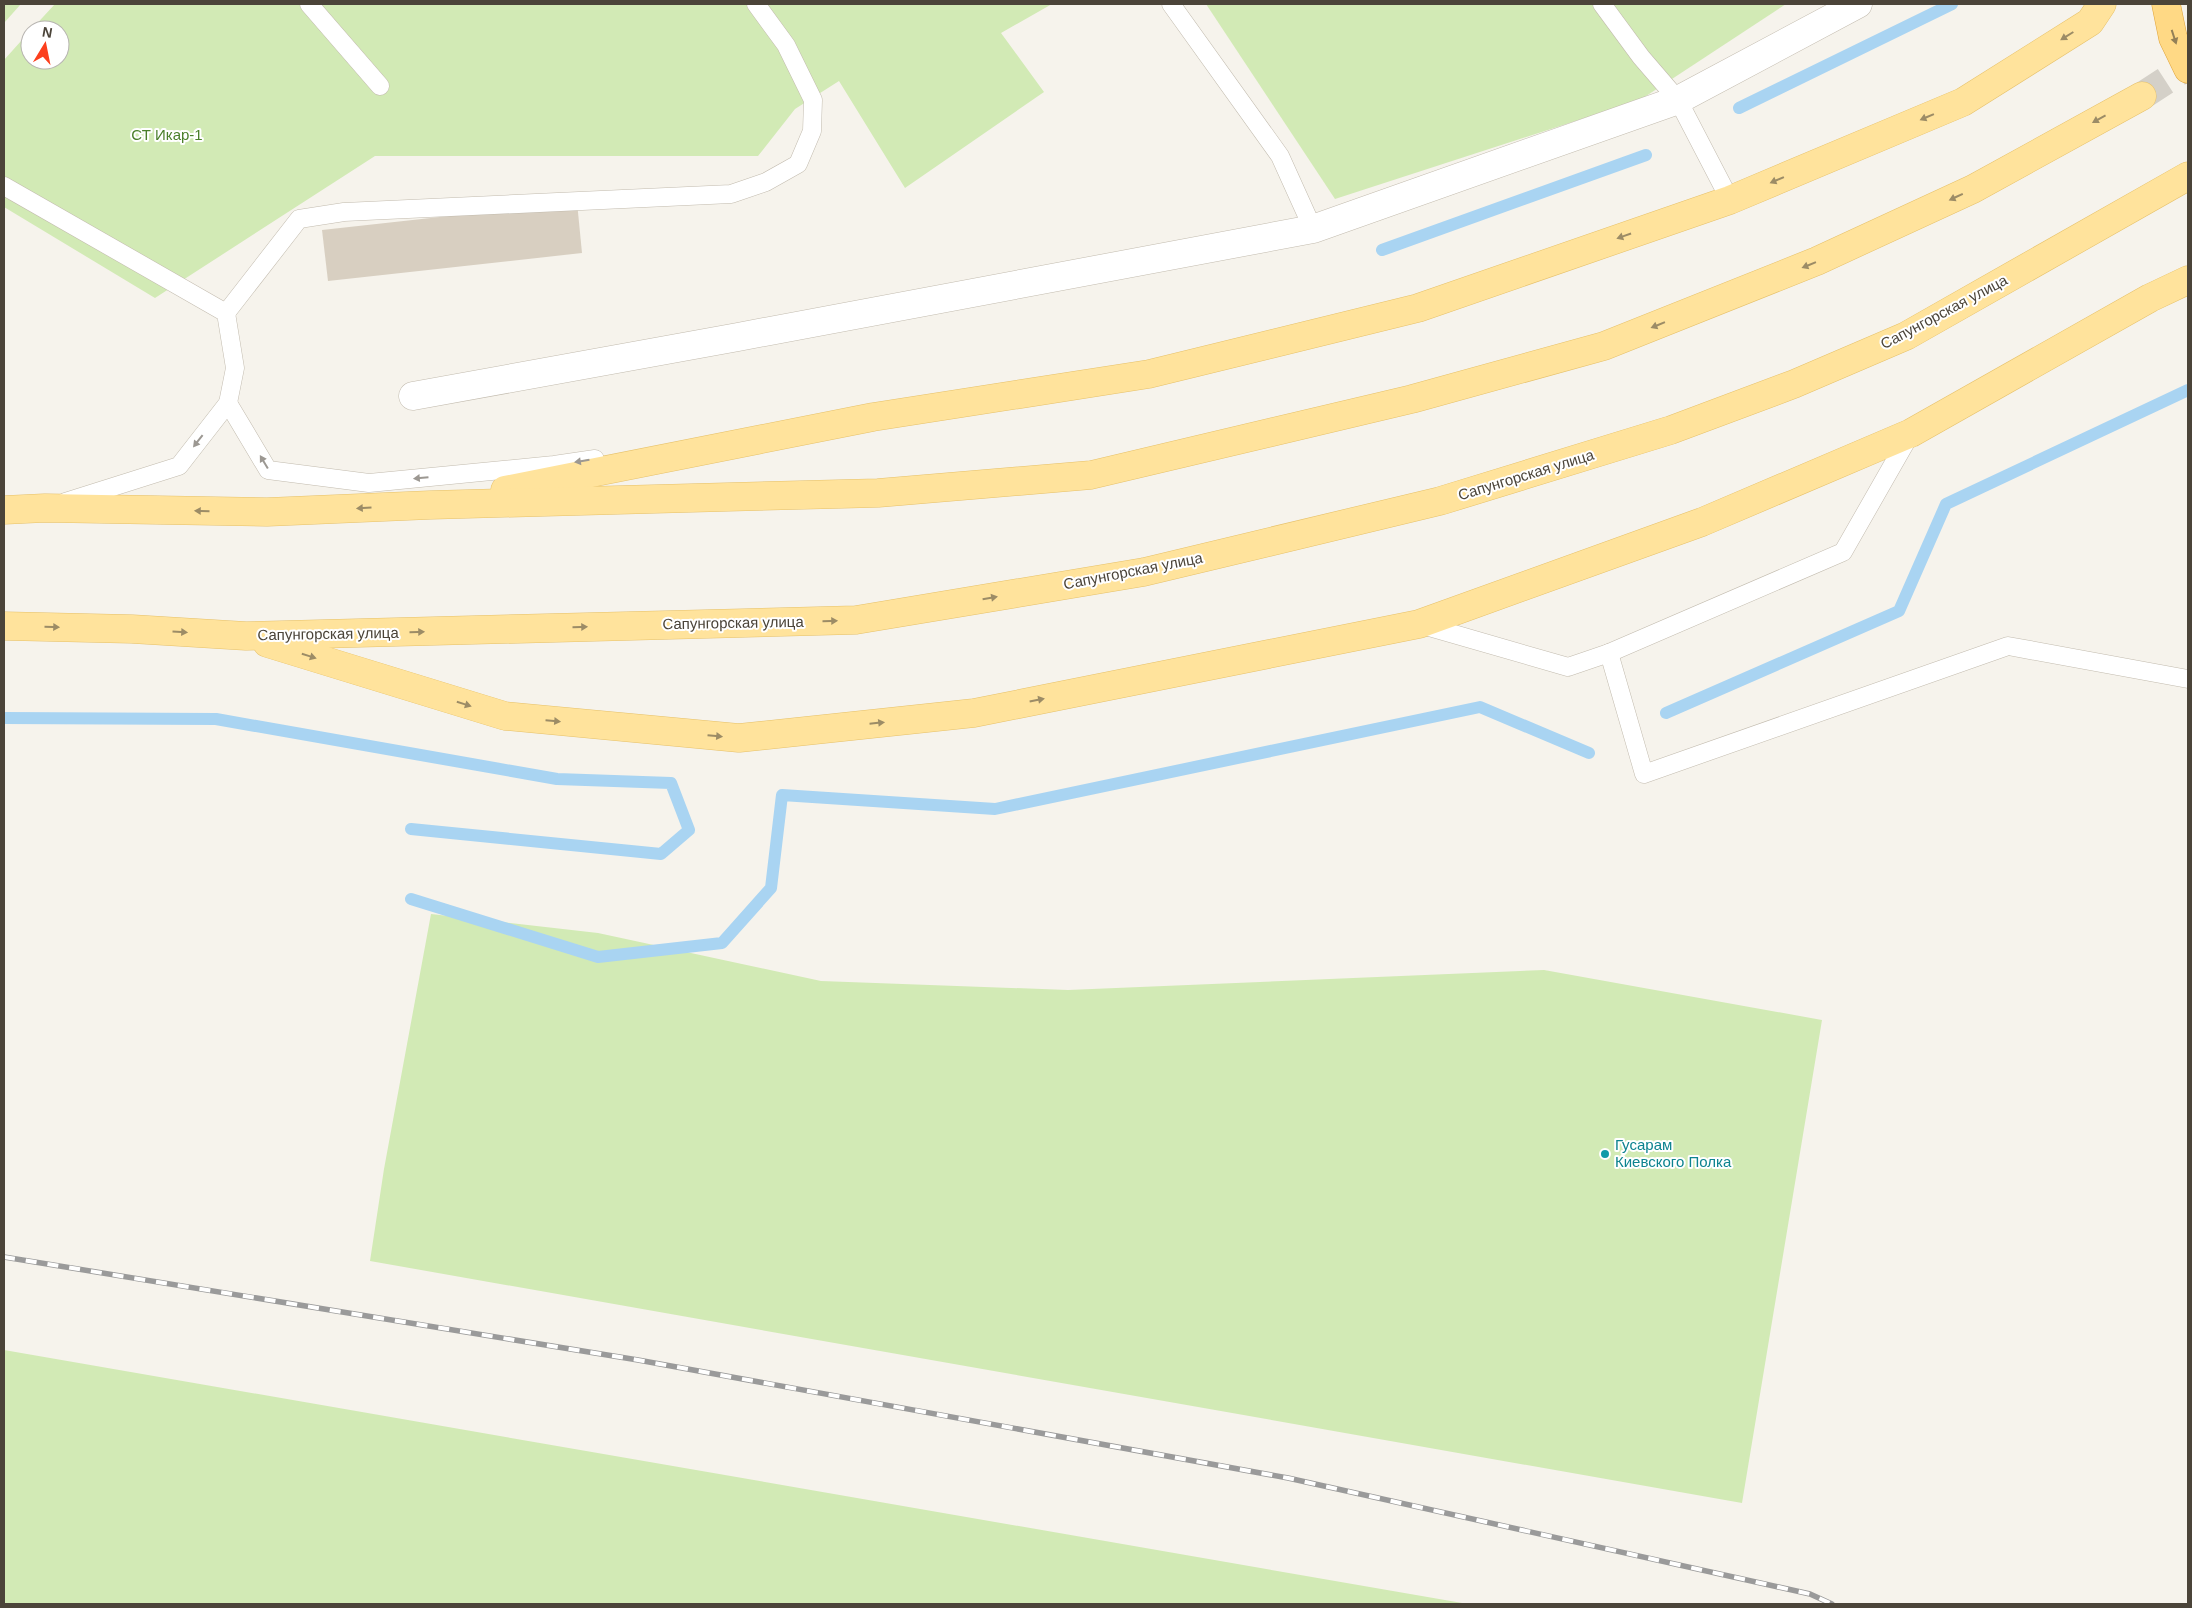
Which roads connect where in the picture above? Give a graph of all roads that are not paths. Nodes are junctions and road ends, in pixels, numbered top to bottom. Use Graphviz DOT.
graph roads {
  1 [pos="309,4"];
  2 [pos="756,4"];
  3 [pos="1171,4"];
  4 [pos="1602,4"];
  5 [pos="1858,4"];
  6 [pos="2102,4"];
  7 [pos="2166,4"];
  8 [pos="2188,68"];
  9 [pos="380,86"];
  10 [pos="2142,96"];
  11 [pos="1678,100"];
  12 [pos="2188,176"];
  13 [pos="4,186"];
  14 [pos="1730,200"];
  15 [pos="1314,228"];
  16 [pos="2188,280"];
  17 [pos="226,313"];
  18 [pos="413,396"];
  19 [pos="228,403"];
  20 [pos="873,417"];
  21 [pos="1911,433"];
  22 [pos="430,505"];
  23 [pos="46,508"];
  24 [pos="4,510"];
  25 [pos="1419,624"];
  26 [pos="4,626"];
  27 [pos="246,636"];
  28 [pos="1609,653"];
  29 [pos="2188,680"];
  1 -- 9 [label="lane"];
  2 -- 17 [label="lane"];
  3 -- 15 [label="lane"];
  4 -- 11 [label="lane"];
  5 -- 11 [label="street"];
  6 -- 14 [label="main road, one-way"];
  7 -- 8 [label="highway, one-way"];
  10 -- 22 [label="main road, one-way"];
  11 -- 14 [label="lane"];
  11 -- 15 [label="street"];
  27 -- 12 [label="main road, Сапунгорская улица, one-way"];
  13 -- 17 [label="lane"];
  14 -- 20 [label="main road, one-way"];
  15 -- 18 [label="street"];
  16 -- 21 [label="main road"];
  17 -- 19 [label="lane"];
  20 -- 19 [label="lane, one-way"];
  19 -- 23 [label="lane, one-way"];
  20 -- 22 [label="main road"];
  21 -- 25 [label="main road"];
  21 -- 28 [label="lane"];
  22 -- 23 [label="main road, one-way"];
  23 -- 24 [label="main road"];
  27 -- 25 [label="main road, one-way"];
  25 -- 28 [label="lane"];
  26 -- 27 [label="main road, Сапунгорская улица, one-way"];
  28 -- 29 [label="lane"];
}
